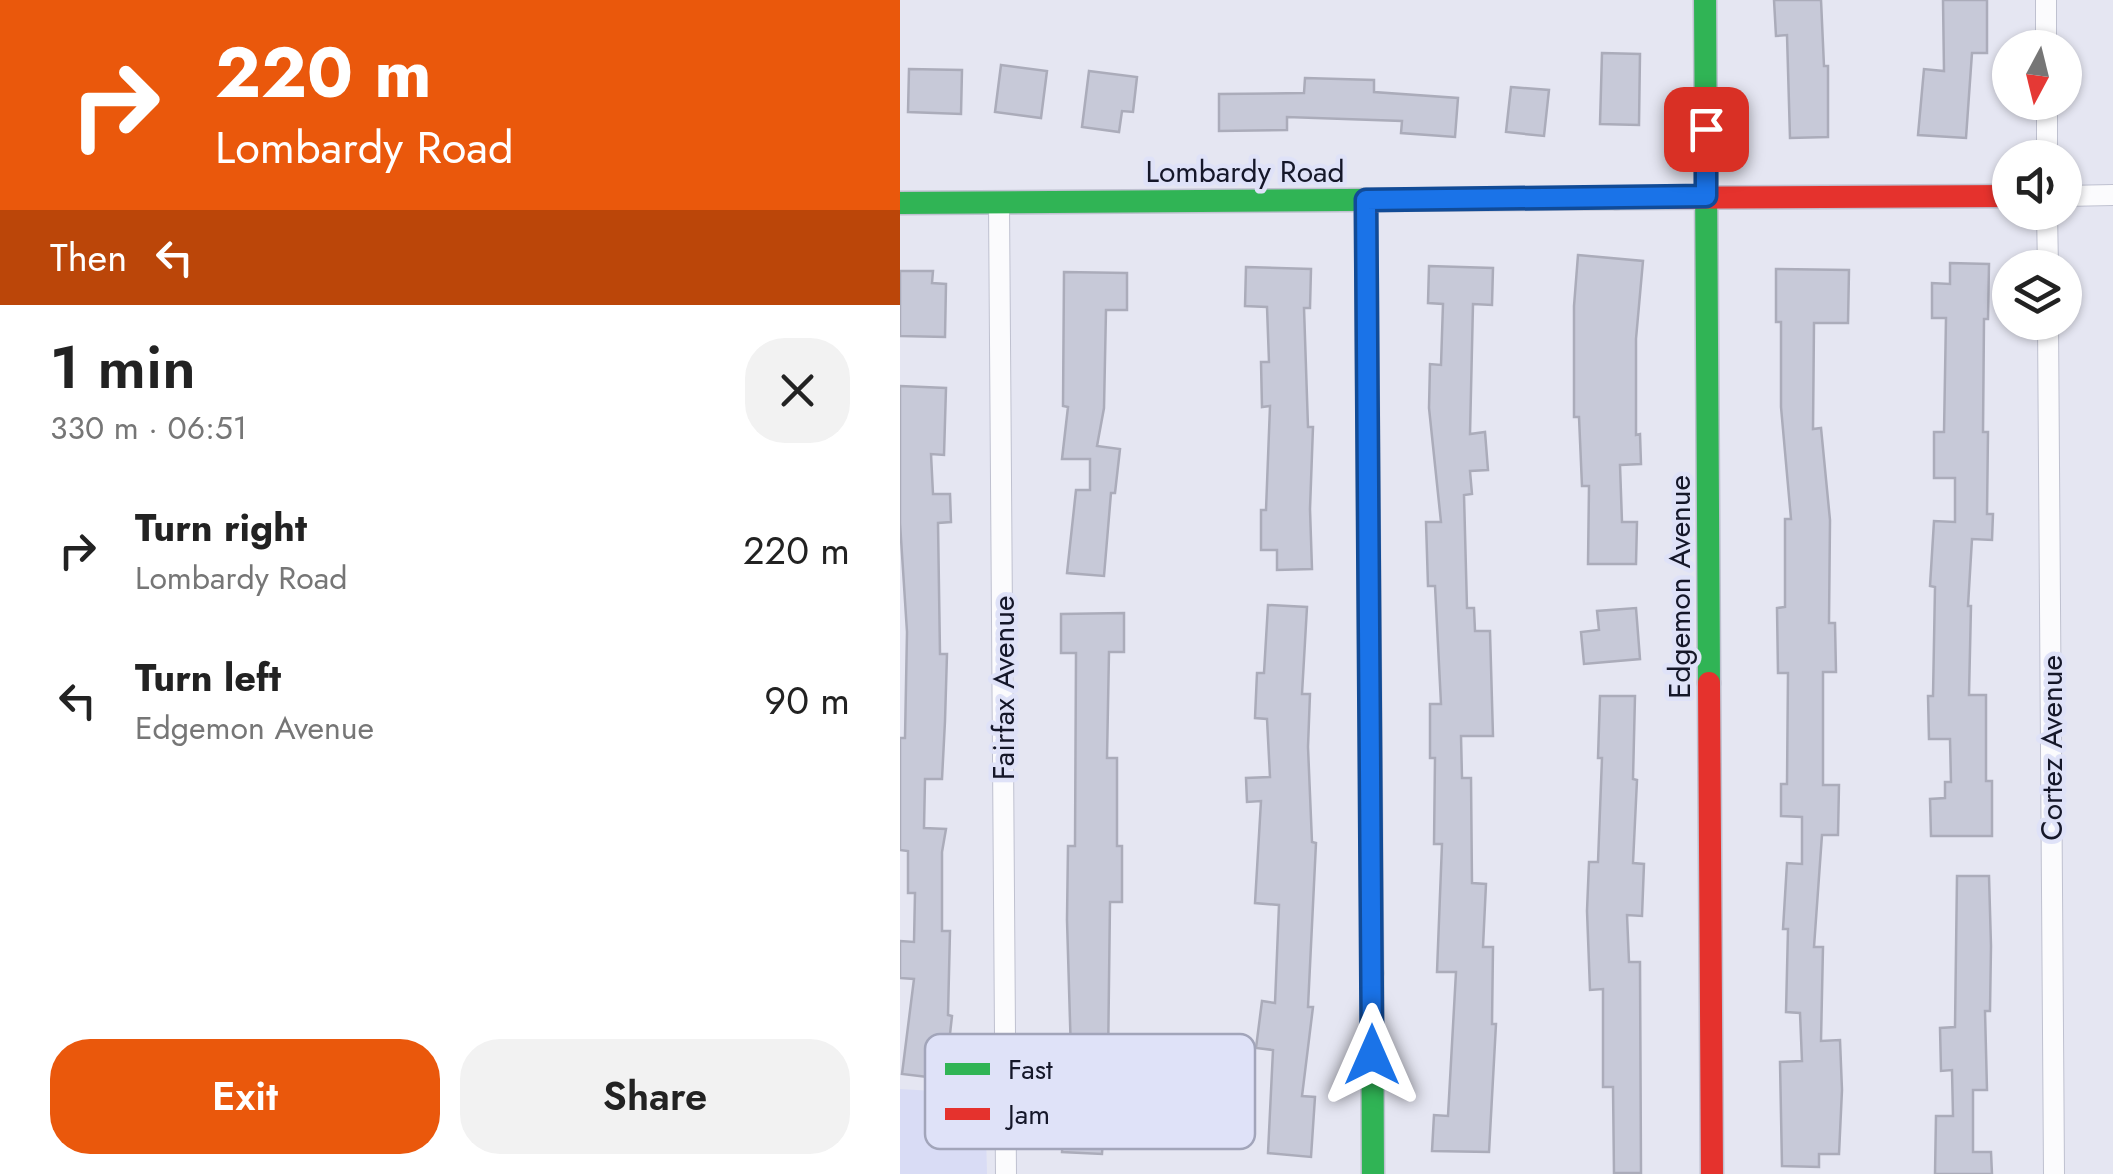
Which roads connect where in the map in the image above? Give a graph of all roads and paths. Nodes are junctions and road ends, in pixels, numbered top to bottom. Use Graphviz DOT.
graph roads {
  1 [pos="1705,0"];
  2 [pos="2046,0"];
  3 [pos="2046,30"];
  4 [pos="2113,195"];
  5 [pos="1706,196"];
  6 [pos="1992,196"];
  7 [pos="2082,196"];
  8 [pos="1366,200"];
  9 [pos="900,203"];
  10 [pos="999,203"];
  11 [pos="2048,340"];
  12 [pos="1005,1034"];
  13 [pos="1006,1149"];
  14 [pos="1006,1174"];
  15 [pos="1373,1174"];
  16 [pos="1712,1174"];
  17 [pos="2054,1174"];
  1 -- 5 [label="street, Edgemon Avenue"];
  2 -- 3 [label="street"];
  4 -- 7 [label="street"];
  5 -- 6 [label="street, Lombardy Road"];
  5 -- 8 [label="street, Lombardy Road"];
  5 -- 16 [label="street, Edgemon Avenue"];
  8 -- 10 [label="street, Lombardy Road"];
  8 -- 15 [label="street"];
  9 -- 10 [label="street, Lombardy Road"];
  10 -- 12 [label="street, Fairfax Avenue"];
  11 -- 17 [label="street, Cortez Avenue"];
  13 -- 14 [label="street, Fairfax Avenue"];
}
